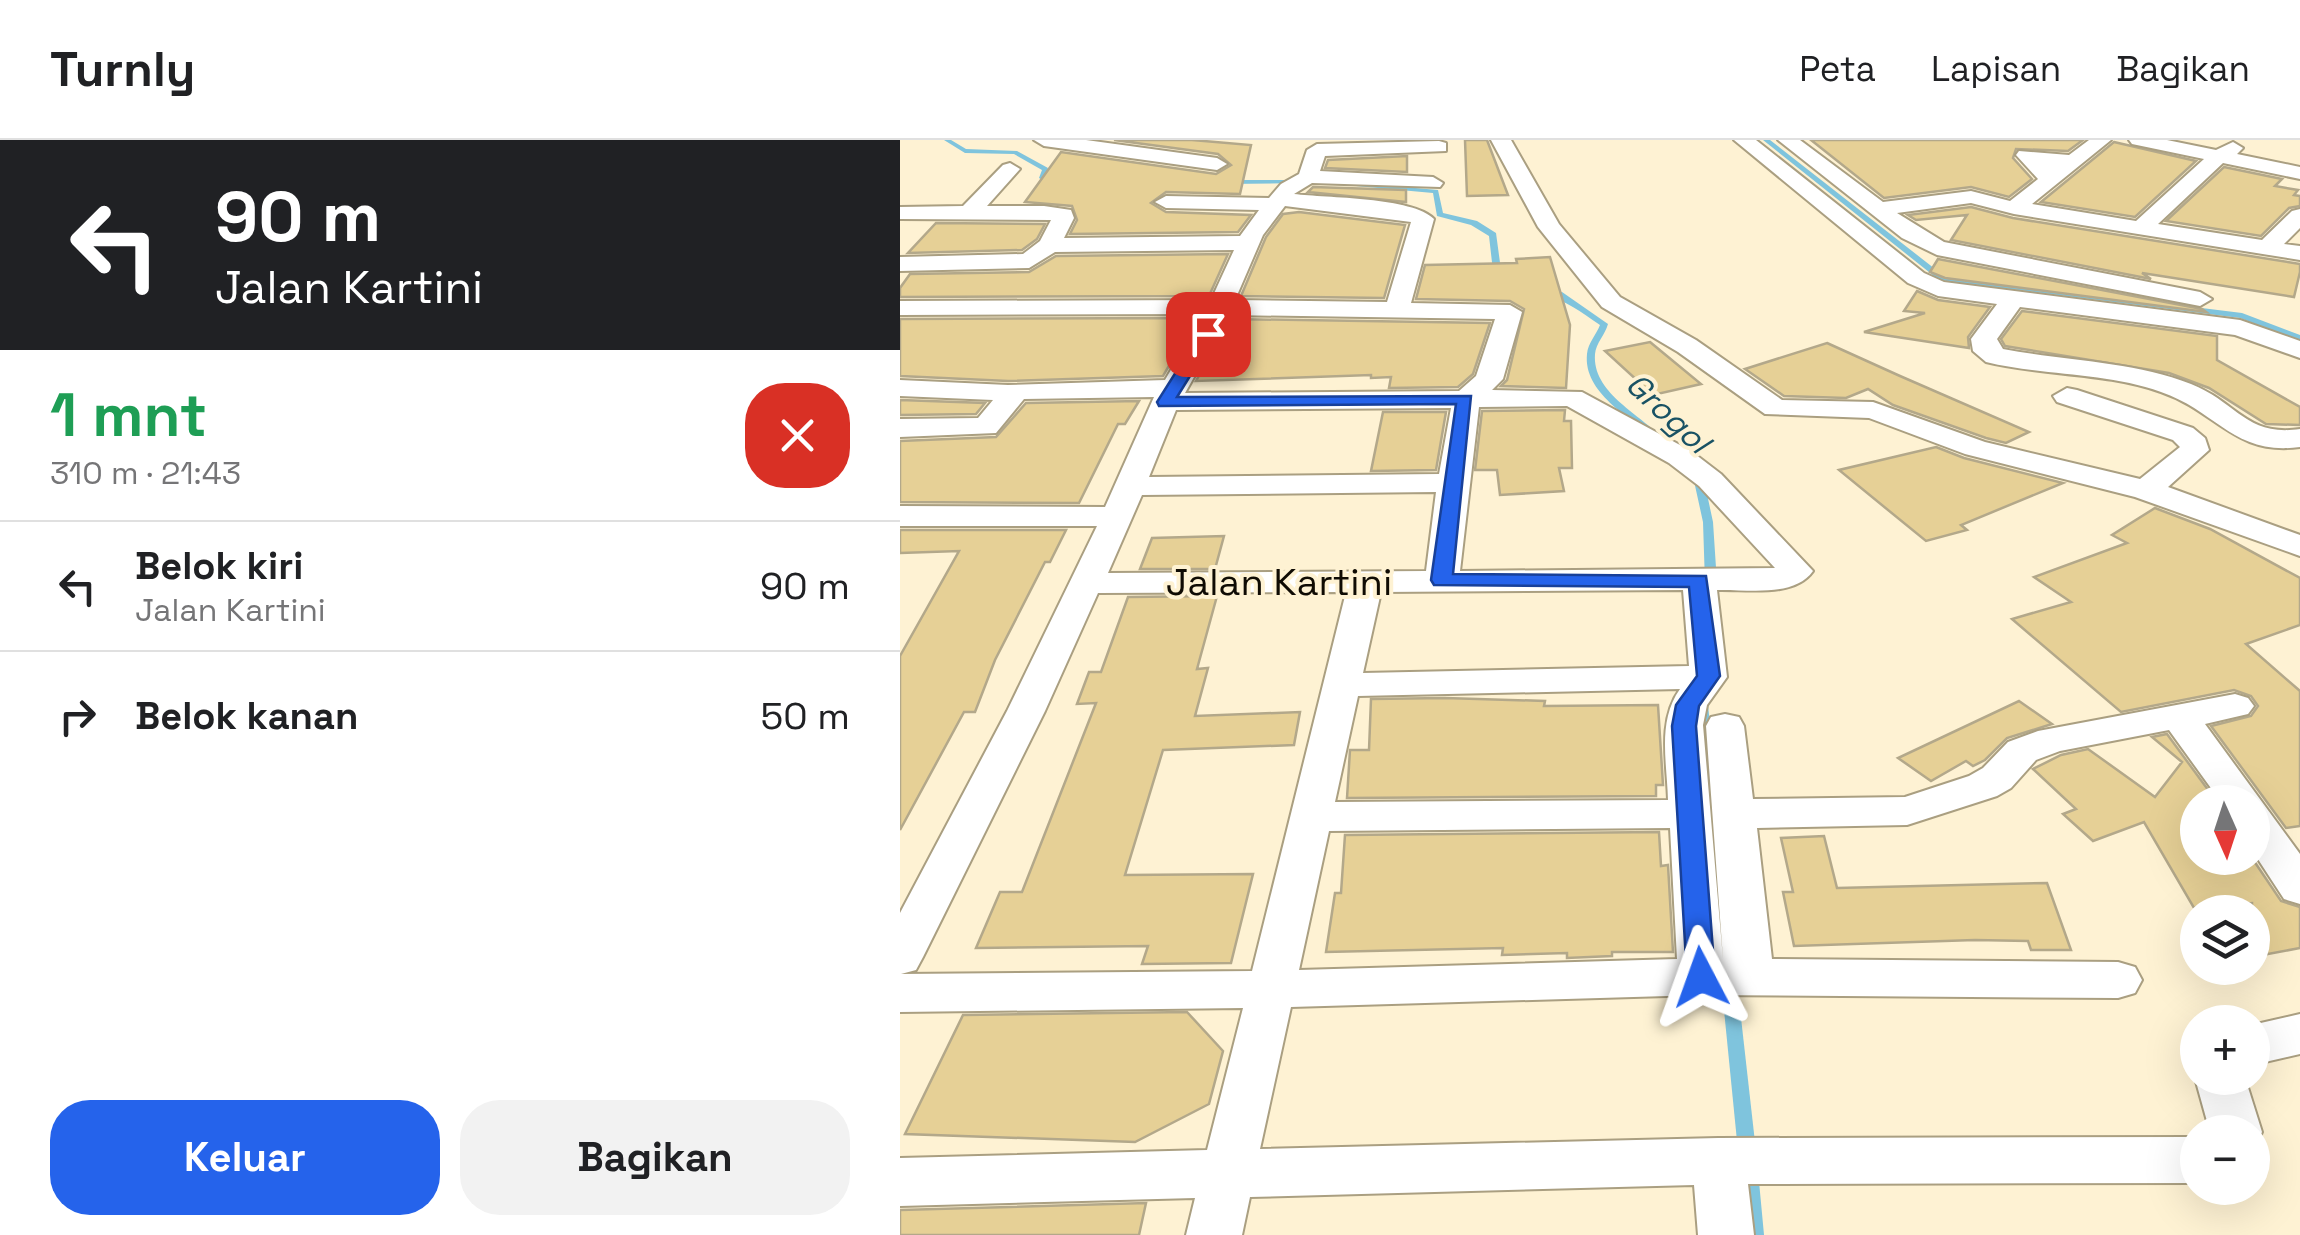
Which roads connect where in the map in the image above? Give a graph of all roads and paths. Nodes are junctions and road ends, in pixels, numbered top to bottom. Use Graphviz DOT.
graph roads {
  1 [pos="1044,140"];
  2 [pos="1501,140"];
  3 [pos="1744,140"];
  4 [pos="1788,140"];
  5 [pos="2101,140"];
  6 [pos="2139,140"];
  7 [pos="2248,140"];
  8 [pos="1318,145"];
  9 [pos="1439,147"];
  10 [pos="2220,156"];
  11 [pos="2074,162"];
  12 [pos="1217,164"];
  13 [pos="1010,168"];
  14 [pos="2300,172"];
  15 [pos="1433,184"];
  16 [pos="2045,184"];
  17 [pos="1292,188"];
  18 [pos="1971,197"];
  19 [pos="1166,202"];
  20 [pos="2014,208"];
  21 [pos="1878,209"];
  22 [pos="900,213"];
  23 [pos="938,213"];
  24 [pos="968,213"];
  25 [pos="2300,216"];
  26 [pos="2141,228"];
  27 [pos="1249,243"];
  28 [pos="1048,244"];
  29 [pos="900,246"];
  30 [pos="2267,248"];
  31 [pos="2300,253"];
  32 [pos="900,264"];
  33 [pos="2012,300"];
  34 [pos="1221,307"];
  35 [pos="900,308"];
  36 [pos="1398,309"];
  37 [pos="2261,310"];
  38 [pos="2300,350"];
  39 [pos="900,388"];
  40 [pos="1011,393"];
  41 [pos="1170,395"];
  42 [pos="2067,396"];
  43 [pos="1466,399"];
  44 [pos="900,428"];
  45 [pos="2300,438"];
  46 [pos="1453,483"];
  47 [pos="2146,490"];
  48 [pos="1123,502"];
  49 [pos="900,516"];
  50 [pos="2300,546"];
  51 [pos="1442,580"];
  52 [pos="1707,580"];
  53 [pos="1366,581"];
  54 [pos="1086,584"];
  55 [pos="1708,676"];
  56 [pos="1341,684"];
  57 [pos="2236,706"];
  58 [pos="2180,718"];
  59 [pos="1725,726"];
  60 [pos="2229,785"];
  61 [pos="1688,814"];
  62 [pos="1734,814"];
  63 [pos="1312,818"];
  64 [pos="2270,843"];
  65 [pos="2300,888"];
  66 [pos="900,957"];
  67 [pos="1701,977"];
  68 [pos="1751,977"];
  69 [pos="2118,980"];
  70 [pos="1269,989"];
  71 [pos="900,993"];
  72 [pos="2300,1034"];
  73 [pos="2270,1040"];
  74 [pos="2180,1160"];
  75 [pos="1741,1161"];
  76 [pos="1227,1176"];
  77 [pos="900,1182"];
  78 [pos="1214,1235"];
  79 [pos="1726,1235"];
  1 -- 12 [label="street"];
  2 -- 47 [label="street"];
  3 -- 33 [label="street"];
  4 -- 21 [label="street"];
  5 -- 11 [label="street"];
  6 -- 10 [label="street"];
  7 -- 10 [label="street"];
  8 -- 9 [label="street"];
  8 -- 17 [label="street"];
  10 -- 14 [label="street"];
  10 -- 26 [label="street"];
  11 -- 16 [label="street"];
  11 -- 16 [label="street"];
  13 -- 24 [label="street"];
  15 -- 17 [label="street"];
  16 -- 18 [label="street"];
  16 -- 20 [label="street"];
  17 -- 19 [label="street"];
  17 -- 27 [label="street"];
  17 -- 36 [label="street"];
  18 -- 20 [label="street"];
  18 -- 21 [label="street"];
  20 -- 26 [label="street"];
  21 -- 37 [label="street"];
  22 -- 23 [label="street"];
  23 -- 24 [label="street"];
  23 -- 29 [label="street"];
  24 -- 28 [label="street"];
  25 -- 30 [label="street"];
  26 -- 30 [label="street"];
  27 -- 28 [label="street"];
  27 -- 34 [label="street"];
  28 -- 32 [label="street"];
  30 -- 31 [label="street"];
  33 -- 38 [label="street"];
  33 -- 45 [label="street"];
  34 -- 35 [label="street"];
  34 -- 36 [label="street"];
  34 -- 41 [label="street"];
  36 -- 43 [label="street"];
  39 -- 40 [label="street, Jalan Kartini"];
  40 -- 41 [label="street, Jalan Kartini"];
  40 -- 44 [label="street"];
  41 -- 43 [label="street, Jalan Kartini"];
  41 -- 48 [label="street"];
  42 -- 47 [label="street"];
  43 -- 46 [label="street"];
  43 -- 52 [label="street, Jalan Kartini"];
  46 -- 48 [label="street"];
  46 -- 51 [label="street"];
  47 -- 50 [label="street"];
  48 -- 49 [label="street"];
  48 -- 54 [label="street"];
  51 -- 52 [label="street, Jalan Kartini"];
  51 -- 53 [label="street, Jalan Kartini"];
  52 -- 55 [label="street"];
  53 -- 54 [label="street, Jalan Kartini"];
  53 -- 56 [label="street"];
  54 -- 66 [label="street"];
  55 -- 56 [label="street"];
  55 -- 61 [label="street"];
  56 -- 63 [label="street"];
  57 -- 58 [label="street"];
  58 -- 60 [label="street"];
  58 -- 62 [label="street"];
  59 -- 62 [label="street"];
  61 -- 63 [label="street"];
  61 -- 67 [label="street"];
  62 -- 68 [label="street"];
  63 -- 70 [label="street"];
  64 -- 65 [label="street"];
  67 -- 68 [label="street"];
  67 -- 70 [label="street"];
  68 -- 69 [label="street"];
  70 -- 71 [label="street"];
  70 -- 76 [label="street"];
  72 -- 73 [label="street"];
  74 -- 75 [label="street"];
  75 -- 76 [label="street"];
  75 -- 79 [label="street"];
  76 -- 77 [label="street"];
  76 -- 78 [label="street"];
}
